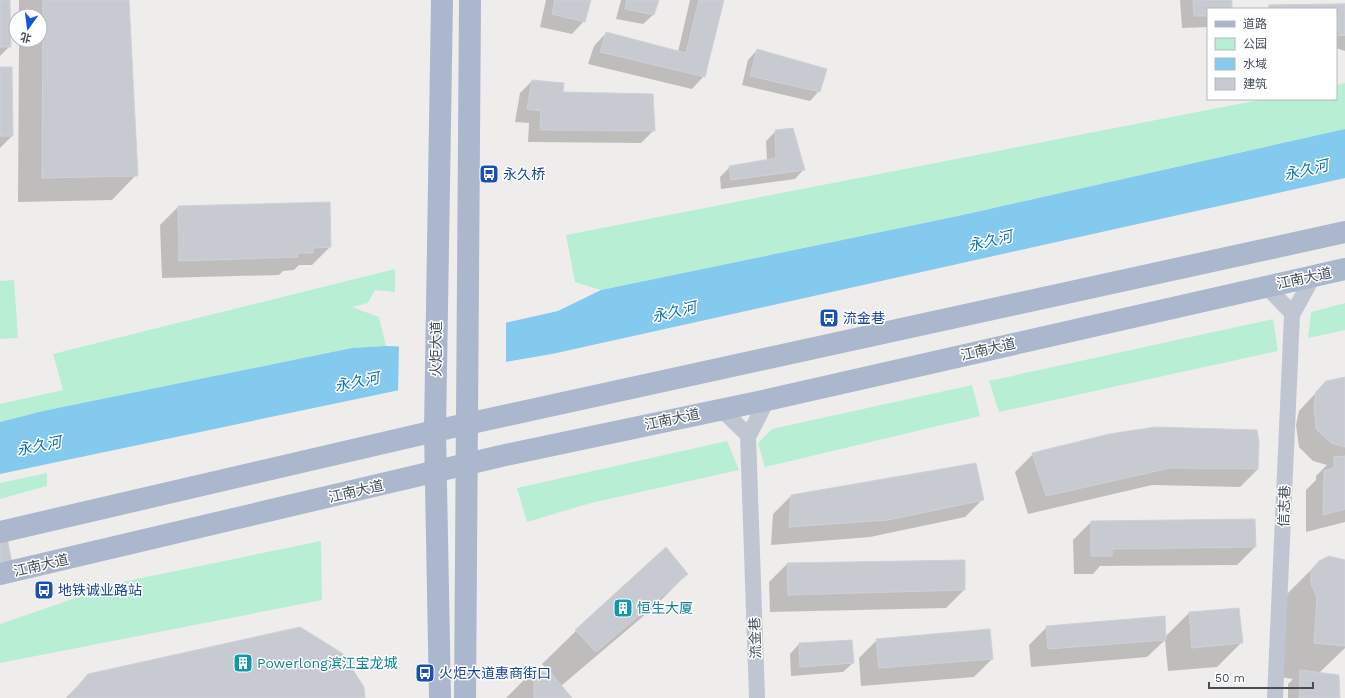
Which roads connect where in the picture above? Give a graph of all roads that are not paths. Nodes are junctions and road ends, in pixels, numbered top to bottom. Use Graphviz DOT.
graph roads {
  1 [pos="442,0"];
  2 [pos="470,0"];
  3 [pos="1345,232"];
  4 [pos="1345,269"];
  5 [pos="1314,275"];
  6 [pos="1266,286"];
  7 [pos="1292,313"];
  8 [pos="766,400"];
  9 [pos="720,408"];
  10 [pos="467,426"];
  11 [pos="436,431"];
  12 [pos="748,435"];
  13 [pos="466,465"];
  14 [pos="436,472"];
  15 [pos="0,532"];
  16 [pos="0,574"];
  17 [pos="440,698"];
  18 [pos="465,698"];
  19 [pos="757,698"];
  20 [pos="1275,698"];
  1 -- 11 [label="main road, 火炬大道"];
  2 -- 10 [label="main road"];
  3 -- 10 [label="main road"];
  4 -- 5 [label="main road, 江南大道"];
  5 -- 6 [label="main road, 江南大道"];
  5 -- 7 [label="street, 信志巷"];
  6 -- 7 [label="street"];
  6 -- 8 [label="main road, 江南大道"];
  7 -- 20 [label="street, 信志巷"];
  8 -- 9 [label="main road, 江南大道"];
  8 -- 12 [label="street, 流金巷"];
  9 -- 12 [label="street"];
  9 -- 13 [label="main road, 江南大道"];
  10 -- 11 [label="main road"];
  10 -- 13 [label="main road"];
  11 -- 14 [label="main road, 火炬大道"];
  11 -- 15 [label="main road"];
  12 -- 19 [label="street, 流金巷"];
  13 -- 14 [label="main road, 江南大道"];
  13 -- 18 [label="main road"];
  14 -- 16 [label="main road, 江南大道"];
  14 -- 17 [label="main road, 火炬大道"];
}
